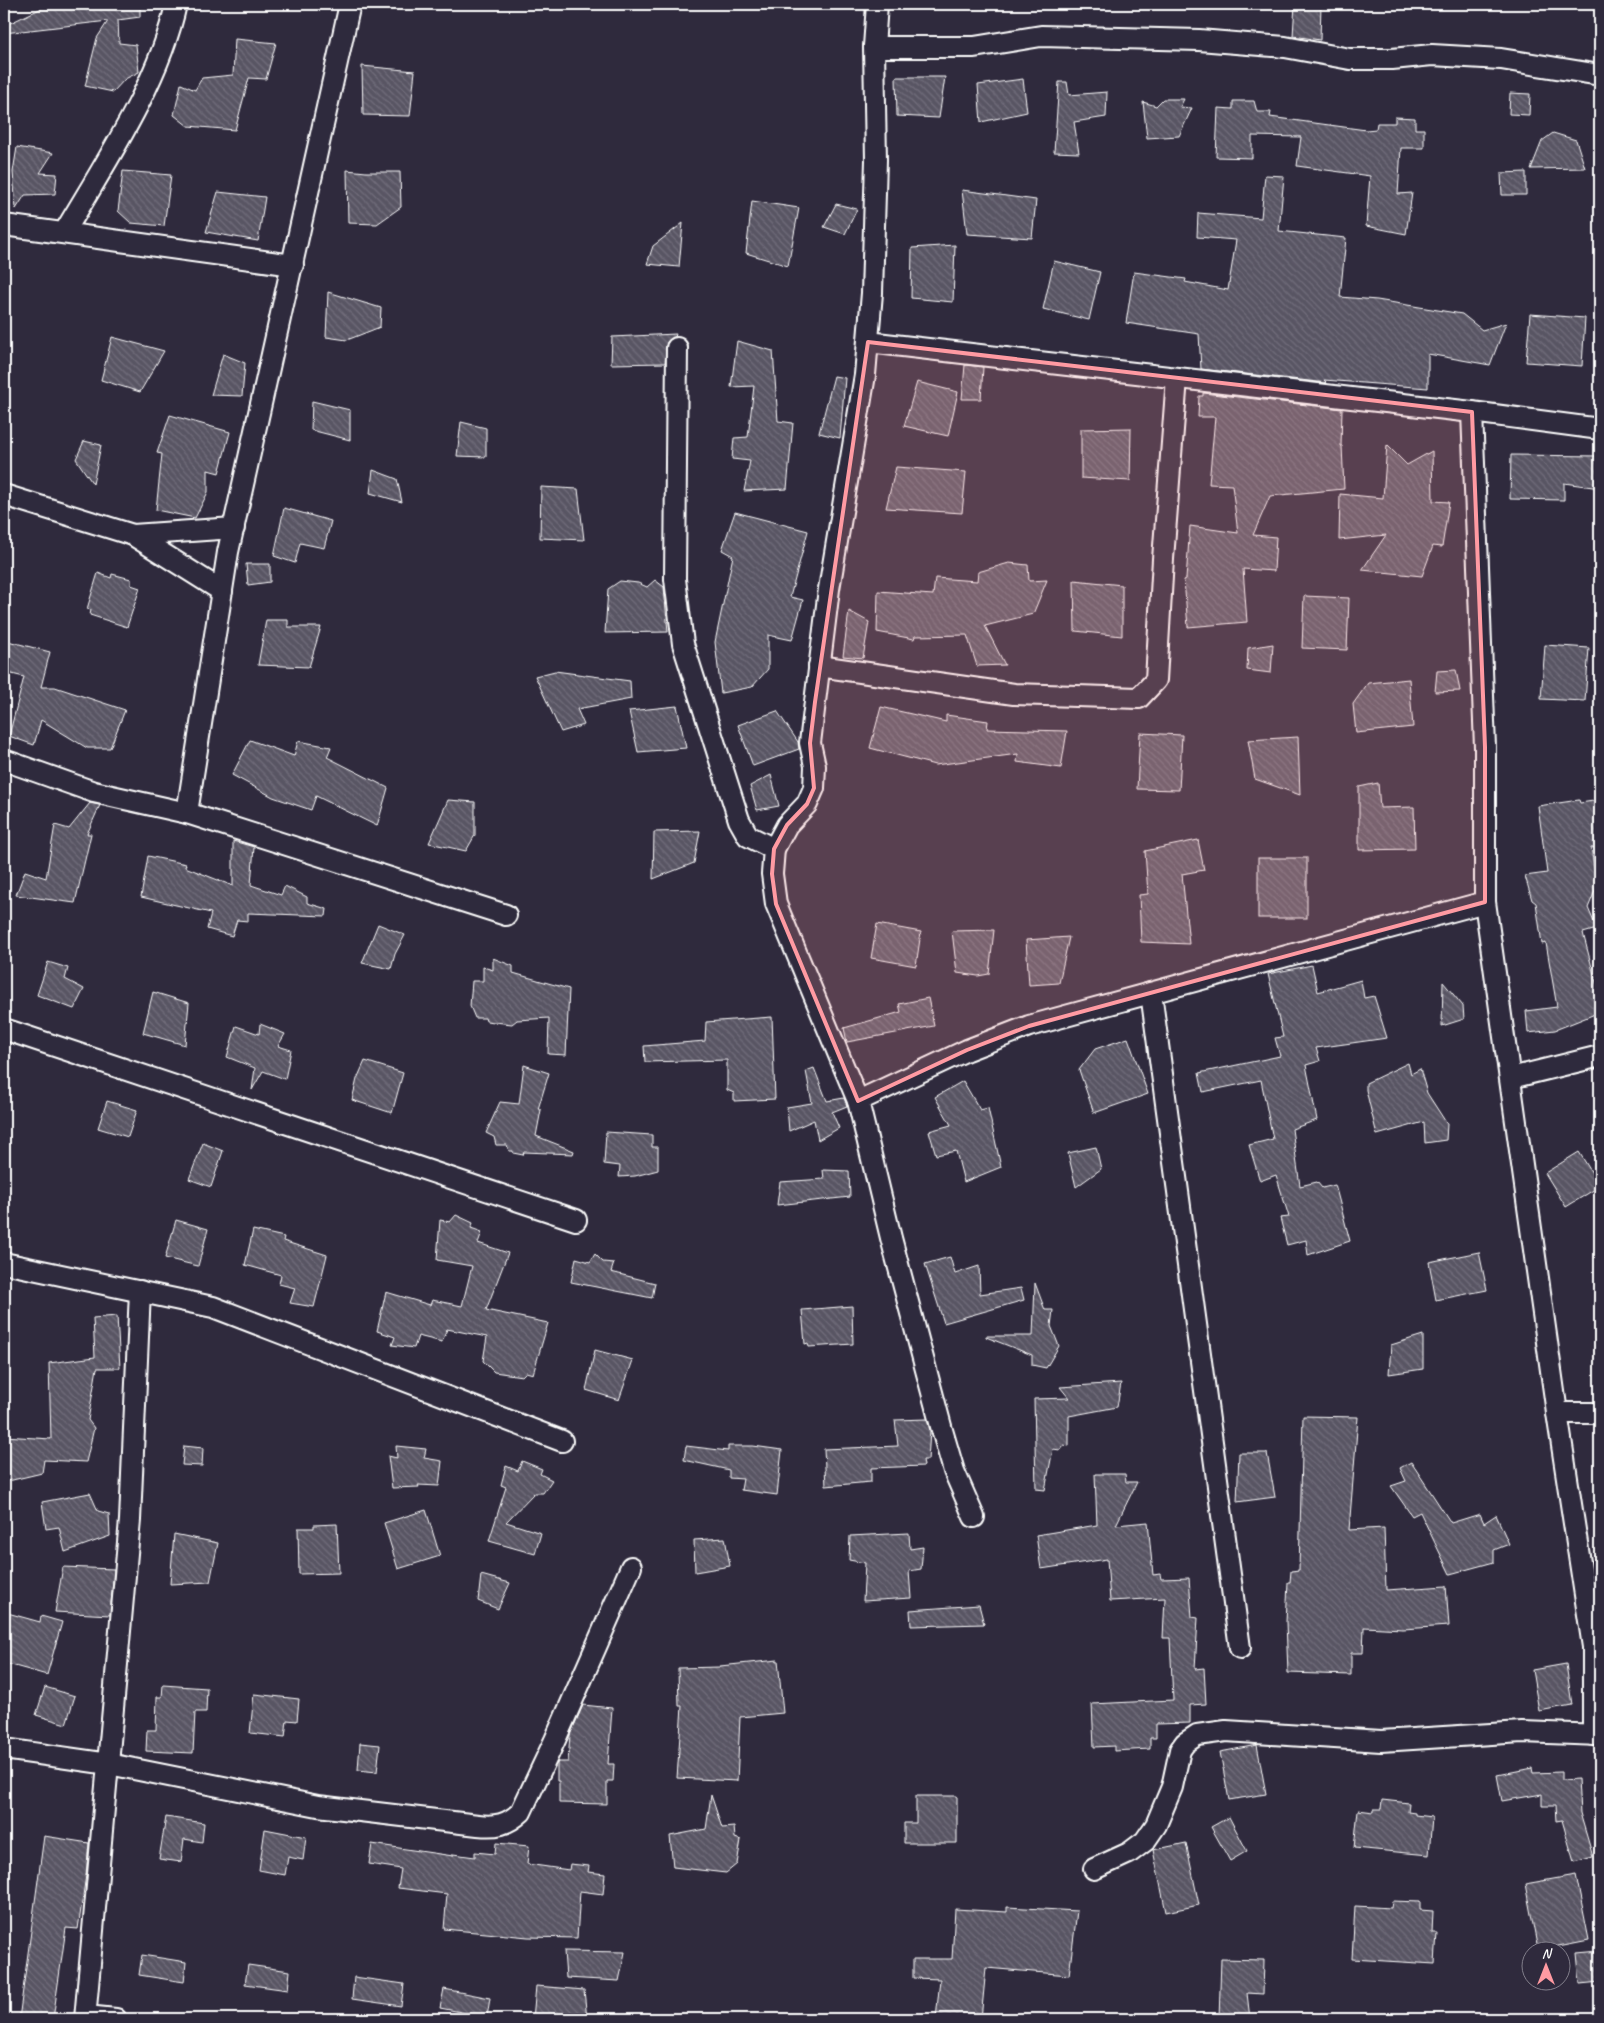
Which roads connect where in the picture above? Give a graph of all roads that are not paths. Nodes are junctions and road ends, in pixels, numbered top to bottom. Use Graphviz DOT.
graph roads {
  1 [pos="176,4"];
  2 [pos="350,4"];
  3 [pos="877,4"];
  4 [pos="874,47"];
  5 [pos="1600,75"];
  6 [pos="4,225"];
  7 [pos="64,233"];
  8 [pos="293,265"];
  9 [pos="868,342"];
  10 [pos="677,348"];
  11 [pos="1177,378"];
  12 [pos="1472,412"];
  13 [pos="1600,429"];
  14 [pos="4,495"];
  15 [pos="234,528"];
  16 [pos="133,535"];
  17 [pos="222,591"];
  18 [pos="819,666"];
  19 [pos="4,760"];
  20 [pos="187,814"];
  21 [pos="774,849"];
  22 [pos="1485,902"];
  23 [pos="506,915"];
  24 [pos="1151,993"];
  25 [pos="4,1029"];
  26 [pos="1600,1056"];
  27 [pos="1511,1078"];
  28 [pos="858,1101"];
  29 [pos="576,1220"];
  30 [pos="4,1263"];
  31 [pos="140,1291"];
  32 [pos="1557,1413"];
  33 [pos="1600,1413"];
  34 [pos="562,1441"];
  35 [pos="974,1517"];
  36 [pos="630,1567"];
  37 [pos="1240,1648"];
  38 [pos="1597,1735"];
  39 [pos="4,1749"];
  40 [pos="109,1764"];
  41 [pos="1094,1869"];
  42 [pos="86,2017"];
  43 [pos="116,2019"];
  1 -- 7 [label="street"];
  2 -- 8 [label="street"];
  3 -- 4 [label="street"];
  4 -- 5 [label="street"];
  4 -- 9 [label="street"];
  6 -- 7 [label="street"];
  7 -- 8 [label="street"];
  8 -- 15 [label="street"];
  9 -- 11 [label="street"];
  9 -- 18 [label="street"];
  10 -- 21 [label="street"];
  11 -- 12 [label="street"];
  11 -- 18 [label="street"];
  12 -- 13 [label="street"];
  12 -- 22 [label="street"];
  14 -- 16 [label="street"];
  15 -- 16 [label="street"];
  15 -- 17 [label="street"];
  16 -- 17 [label="street"];
  17 -- 20 [label="street"];
  18 -- 21 [label="street"];
  19 -- 20 [label="street"];
  20 -- 23 [label="street"];
  21 -- 28 [label="street"];
  22 -- 24 [label="street"];
  22 -- 27 [label="street"];
  24 -- 28 [label="street"];
  24 -- 37 [label="street"];
  25 -- 29 [label="street"];
  26 -- 27 [label="street"];
  27 -- 32 [label="street"];
  28 -- 35 [label="street"];
  30 -- 31 [label="street"];
  31 -- 34 [label="street"];
  31 -- 40 [label="street"];
  32 -- 33 [label="street"];
  32 -- 38 [label="street"];
  36 -- 40 [label="street"];
  38 -- 41 [label="street"];
  39 -- 40 [label="street"];
  40 -- 42 [label="street"];
  42 -- 43 [label="street"];
}
